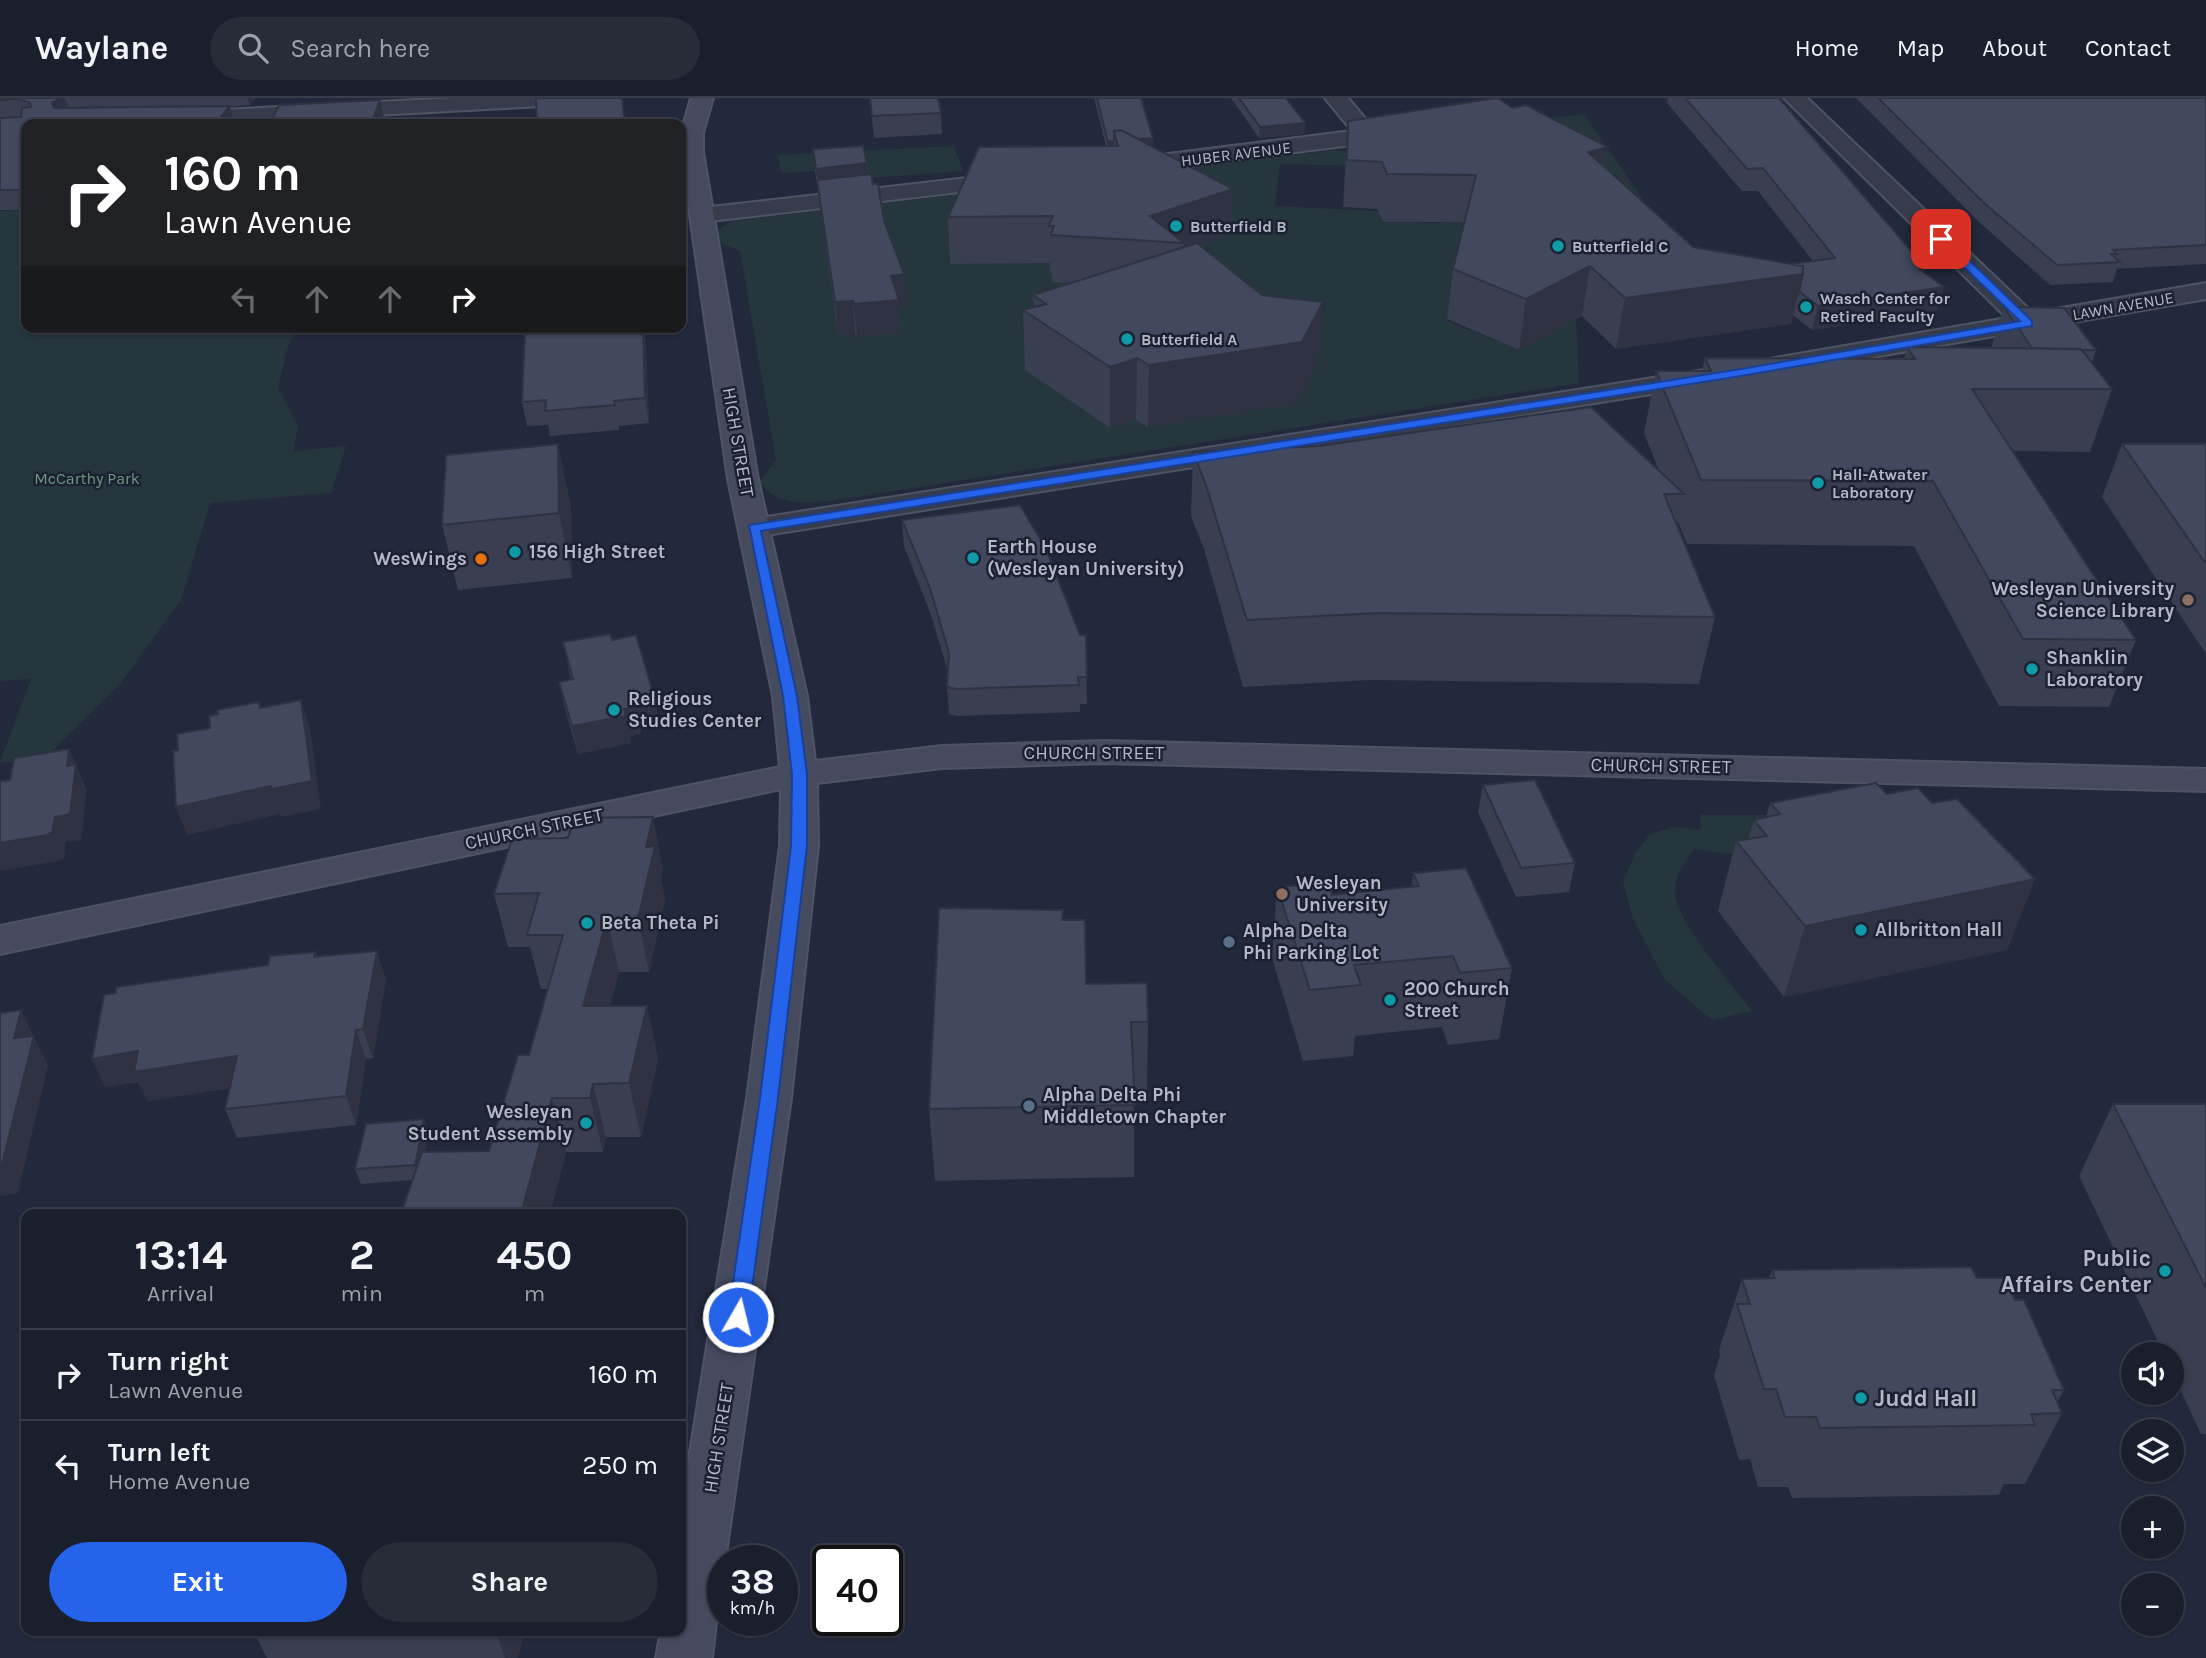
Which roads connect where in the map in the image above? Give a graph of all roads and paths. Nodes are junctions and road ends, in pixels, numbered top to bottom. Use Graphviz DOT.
graph roads {
  1 [pos="580,98"];
  2 [pos="702,98"];
  3 [pos="1335,98"];
  4 [pos="1795,98"];
  5 [pos="380,103"];
  6 [pos="167,119"];
  7 [pos="1101,170"];
  8 [pos="1031,177"];
  9 [pos="702,215"];
  10 [pos="2206,291"];
  11 [pos="2028,323"];
  12 [pos="754,528"];
  13 [pos="799,774"];
  14 [pos="2206,780"];
  15 [pos="0,940"];
  16 [pos="684,1658"];
  1 -- 5 [label="street"];
  2 -- 9 [label="street, HIGH STREET"];
  3 -- 7 [label="street, HUBER AVENUE"];
  4 -- 11 [label="street"];
  5 -- 6 [label="street"];
  8 -- 9 [label="street"];
  9 -- 12 [label="street, HIGH STREET"];
  10 -- 11 [label="street, LAWN AVENUE"];
  11 -- 12 [label="street, LAWN AVENUE"];
  12 -- 13 [label="street, HIGH STREET"];
  13 -- 14 [label="street, CHURCH STREET"];
  13 -- 15 [label="street, CHURCH STREET"];
  13 -- 16 [label="street, HIGH STREET"];
}
